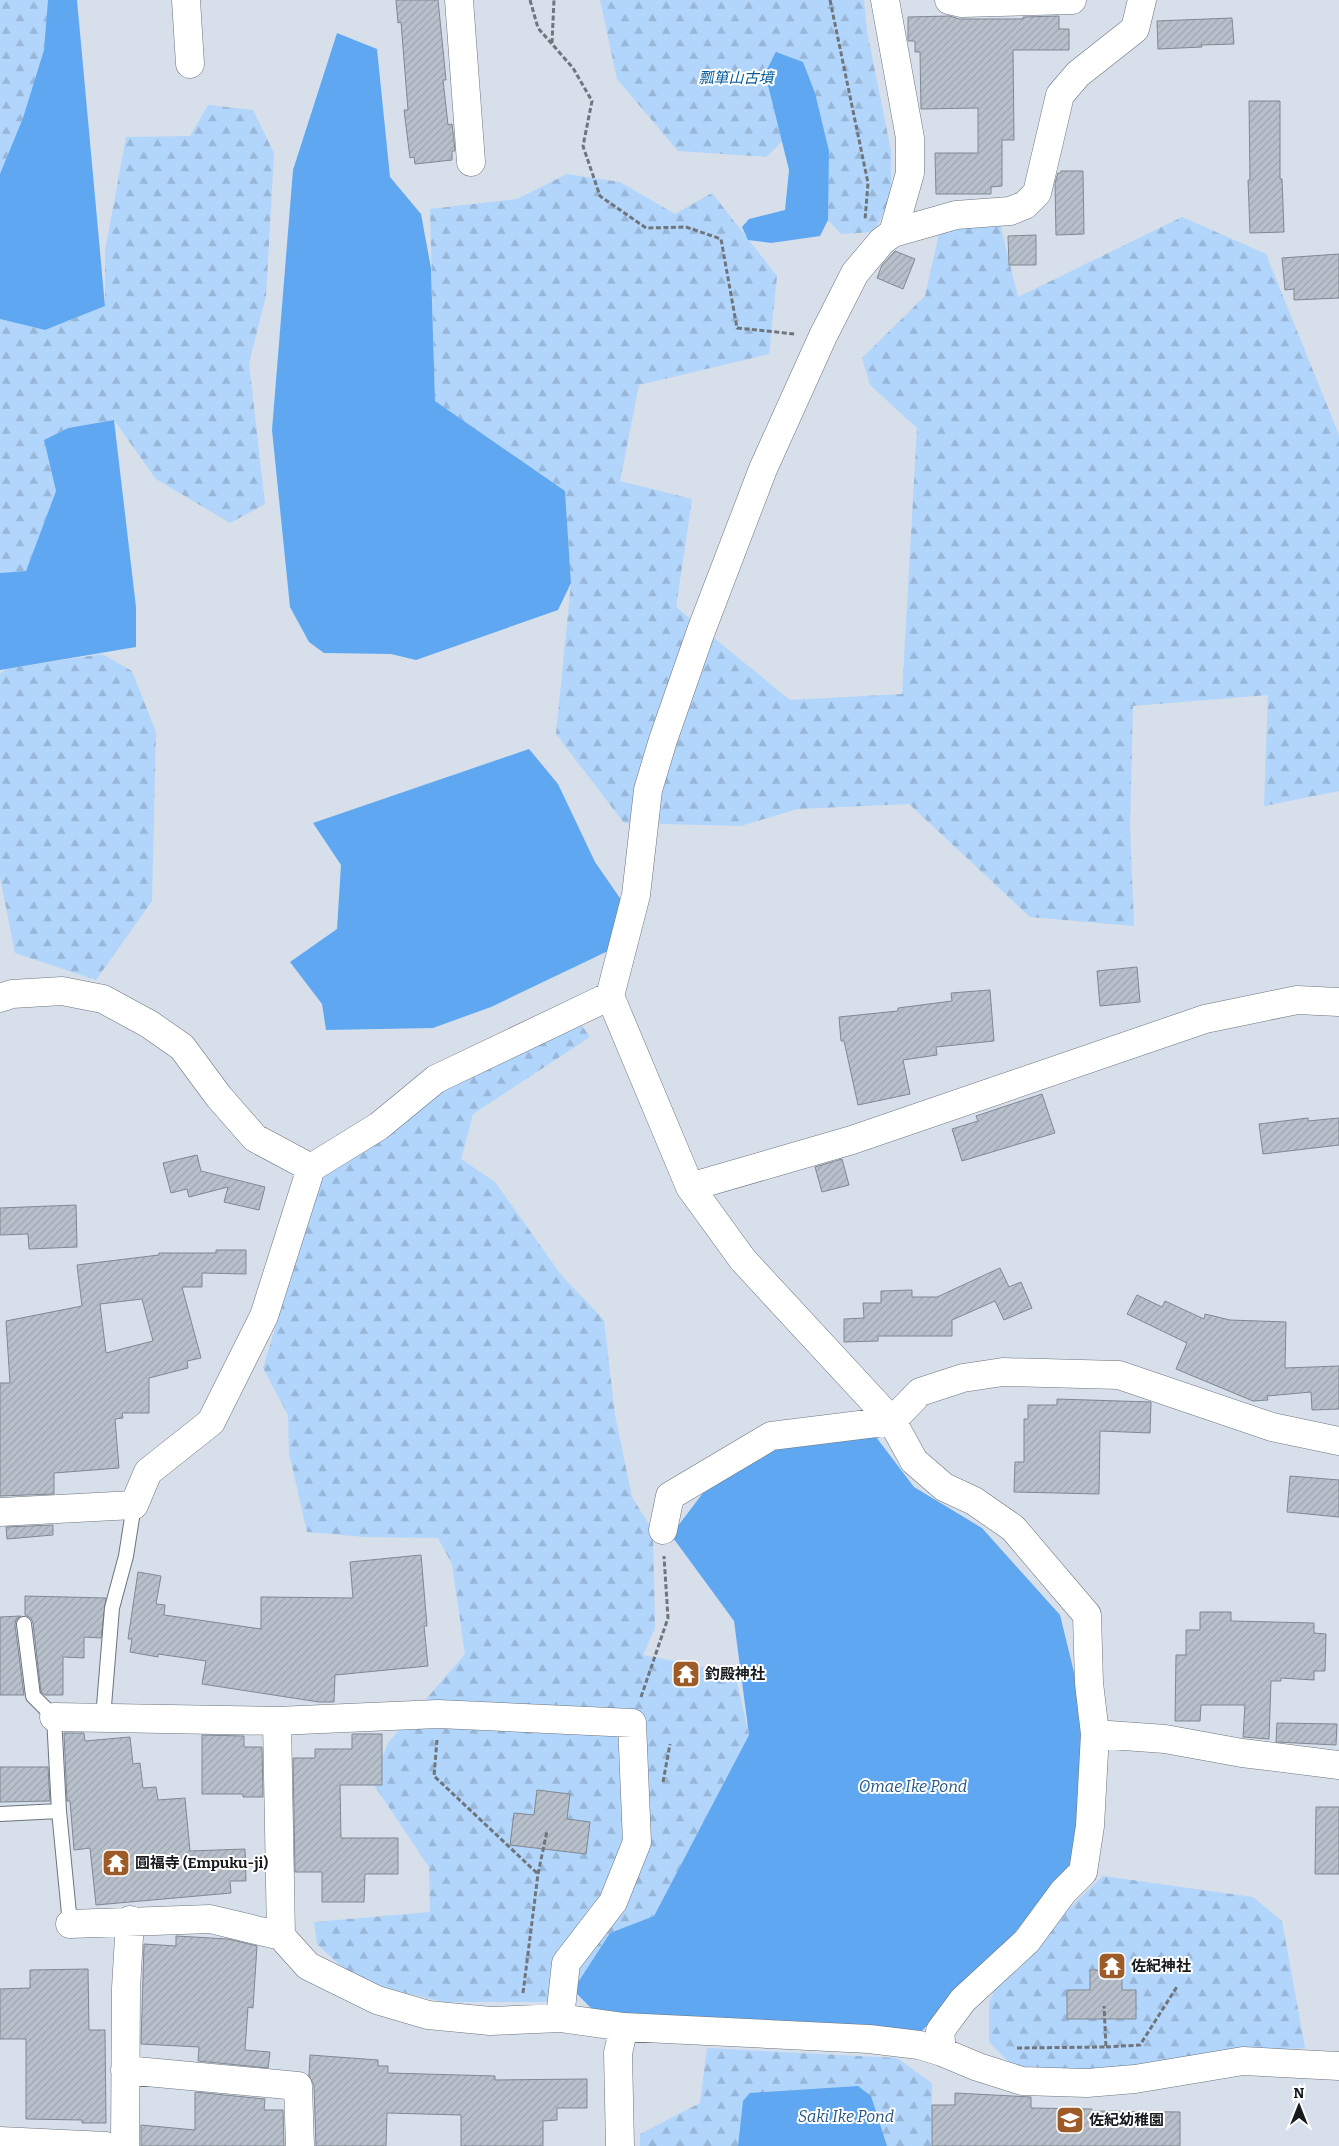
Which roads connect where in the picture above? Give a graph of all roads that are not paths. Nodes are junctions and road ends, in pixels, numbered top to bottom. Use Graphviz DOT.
graph roads {
  1 [pos="186,0"];
  2 [pos="459,0"];
  3 [pos="885,0"];
  4 [pos="949,0"];
  5 [pos="1072,0"];
  6 [pos="1142,0"];
  7 [pos="190,64"];
  8 [pos="471,162"];
  9 [pos="893,233"];
  10 [pos="610,996"];
  11 [pos="0,998"];
  12 [pos="1339,1002"];
  13 [pos="311,1168"];
  14 [pos="690,1187"];
  15 [pos="892,1421"];
  16 [pos="1339,1441"];
  17 [pos="134,1505"];
  18 [pos="0,1512"];
  19 [pos="663,1530"];
  20 [pos="24,1624"];
  21 [pos="54,1717"];
  22 [pos="103,1718"];
  23 [pos="277,1721"];
  24 [pos="1095,1734"];
  25 [pos="1339,1765"];
  26 [pos="59,1811"];
  27 [pos="0,1814"];
  28 [pos="130,1920"];
  29 [pos="70,1924"];
  30 [pos="281,1936"];
  31 [pos="560,2018"];
  32 [pos="624,2027"];
  33 [pos="942,2052"];
  34 [pos="1339,2066"];
  35 [pos="125,2070"];
  36 [pos="0,2141"];
  37 [pos="106,2146"];
  38 [pos="125,2146"];
  39 [pos="300,2146"];
  40 [pos="620,2146"];
  1 -- 7 [label="street"];
  2 -- 8 [label="street"];
  3 -- 9 [label="street"];
  4 -- 5 [label="street"];
  6 -- 9 [label="street"];
  9 -- 10 [label="street"];
  10 -- 13 [label="street"];
  10 -- 14 [label="street"];
  11 -- 13 [label="street"];
  12 -- 14 [label="street"];
  13 -- 17 [label="street"];
  14 -- 15 [label="street"];
  15 -- 16 [label="street"];
  15 -- 19 [label="street"];
  15 -- 24 [label="street"];
  17 -- 18 [label="street"];
  17 -- 22 [label="lane"];
  20 -- 21 [label="lane"];
  21 -- 22 [label="street"];
  21 -- 26 [label="lane"];
  22 -- 23 [label="street"];
  23 -- 30 [label="street"];
  23 -- 31 [label="street"];
  24 -- 25 [label="street"];
  24 -- 33 [label="street"];
  26 -- 27 [label="lane"];
  26 -- 29 [label="lane"];
  28 -- 29 [label="street"];
  28 -- 30 [label="street"];
  28 -- 35 [label="street"];
  30 -- 31 [label="street"];
  31 -- 32 [label="street"];
  32 -- 33 [label="street"];
  32 -- 40 [label="street"];
  33 -- 34 [label="street"];
  35 -- 38 [label="street"];
  35 -- 39 [label="street"];
  36 -- 37 [label="street"];
}
